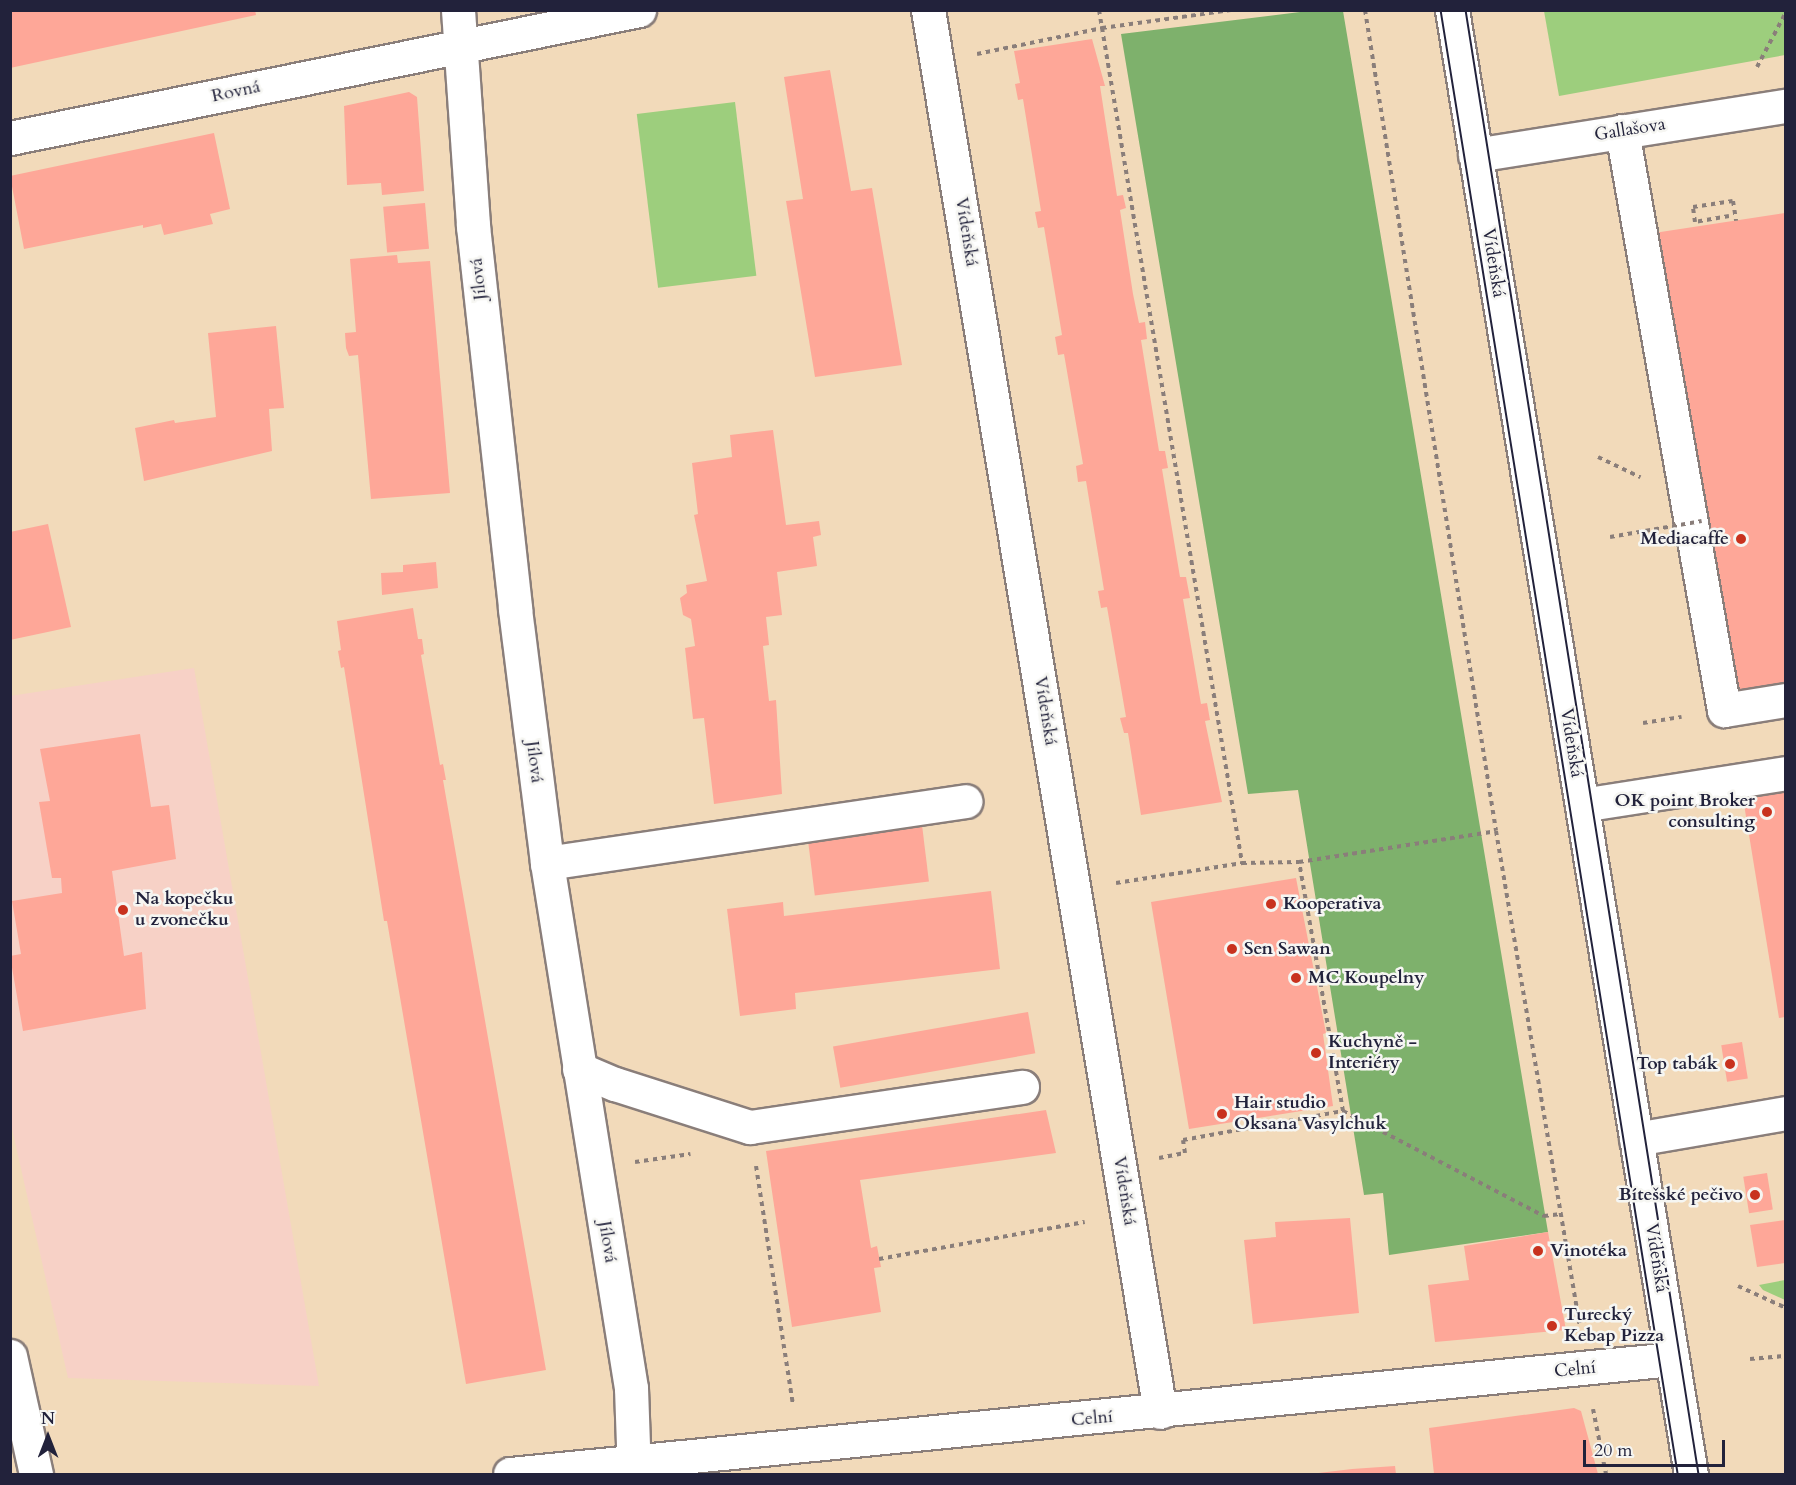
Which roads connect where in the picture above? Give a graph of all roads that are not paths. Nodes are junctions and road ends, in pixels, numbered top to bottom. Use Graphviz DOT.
graph roads {
  1 [pos="458,10"];
  2 [pos="639,10"];
  3 [pos="928,10"];
  4 [pos="1452,10"];
  5 [pos="461,45"];
  6 [pos="1785,106"];
  7 [pos="1622,131"];
  8 [pos="10,138"];
  9 [pos="1475,155"];
  10 [pos="1785,700"];
  11 [pos="1785,773"];
  12 [pos="965,801"];
  13 [pos="1582,805"];
  14 [pos="547,863"];
  15 [pos="579,1069"];
  16 [pos="1022,1087"];
  17 [pos="1785,1113"];
  18 [pos="1636,1139"];
  19 [pos="10,1356"];
  20 [pos="1672,1359"];
  21 [pos="1160,1412"];
  22 [pos="633,1467"];
  23 [pos="36,1474"];
  24 [pos="510,1474"];
  25 [pos="1691,1474"];
  1 -- 5 [label="street, Jílová"];
  2 -- 5 [label="street"];
  3 -- 21 [label="street, Vídeňská"];
  4 -- 9 [label="street, Vídeňská"];
  5 -- 8 [label="street, Rovná"];
  5 -- 14 [label="street, Jílová"];
  6 -- 7 [label="street, Gallašova"];
  7 -- 9 [label="street, Gallašova"];
  7 -- 10 [label="street"];
  9 -- 13 [label="street, Vídeňská"];
  11 -- 13 [label="street"];
  12 -- 14 [label="street"];
  13 -- 18 [label="street, Vídeňská"];
  14 -- 15 [label="street, Jílová"];
  15 -- 16 [label="street"];
  15 -- 22 [label="street, Jílová"];
  17 -- 18 [label="street"];
  18 -- 20 [label="street, Vídeňská"];
  19 -- 23 [label="street"];
  20 -- 21 [label="street, Celní"];
  20 -- 25 [label="street, Vídeňská"];
  21 -- 22 [label="street, Celní"];
  22 -- 24 [label="street, Celní"];
}
